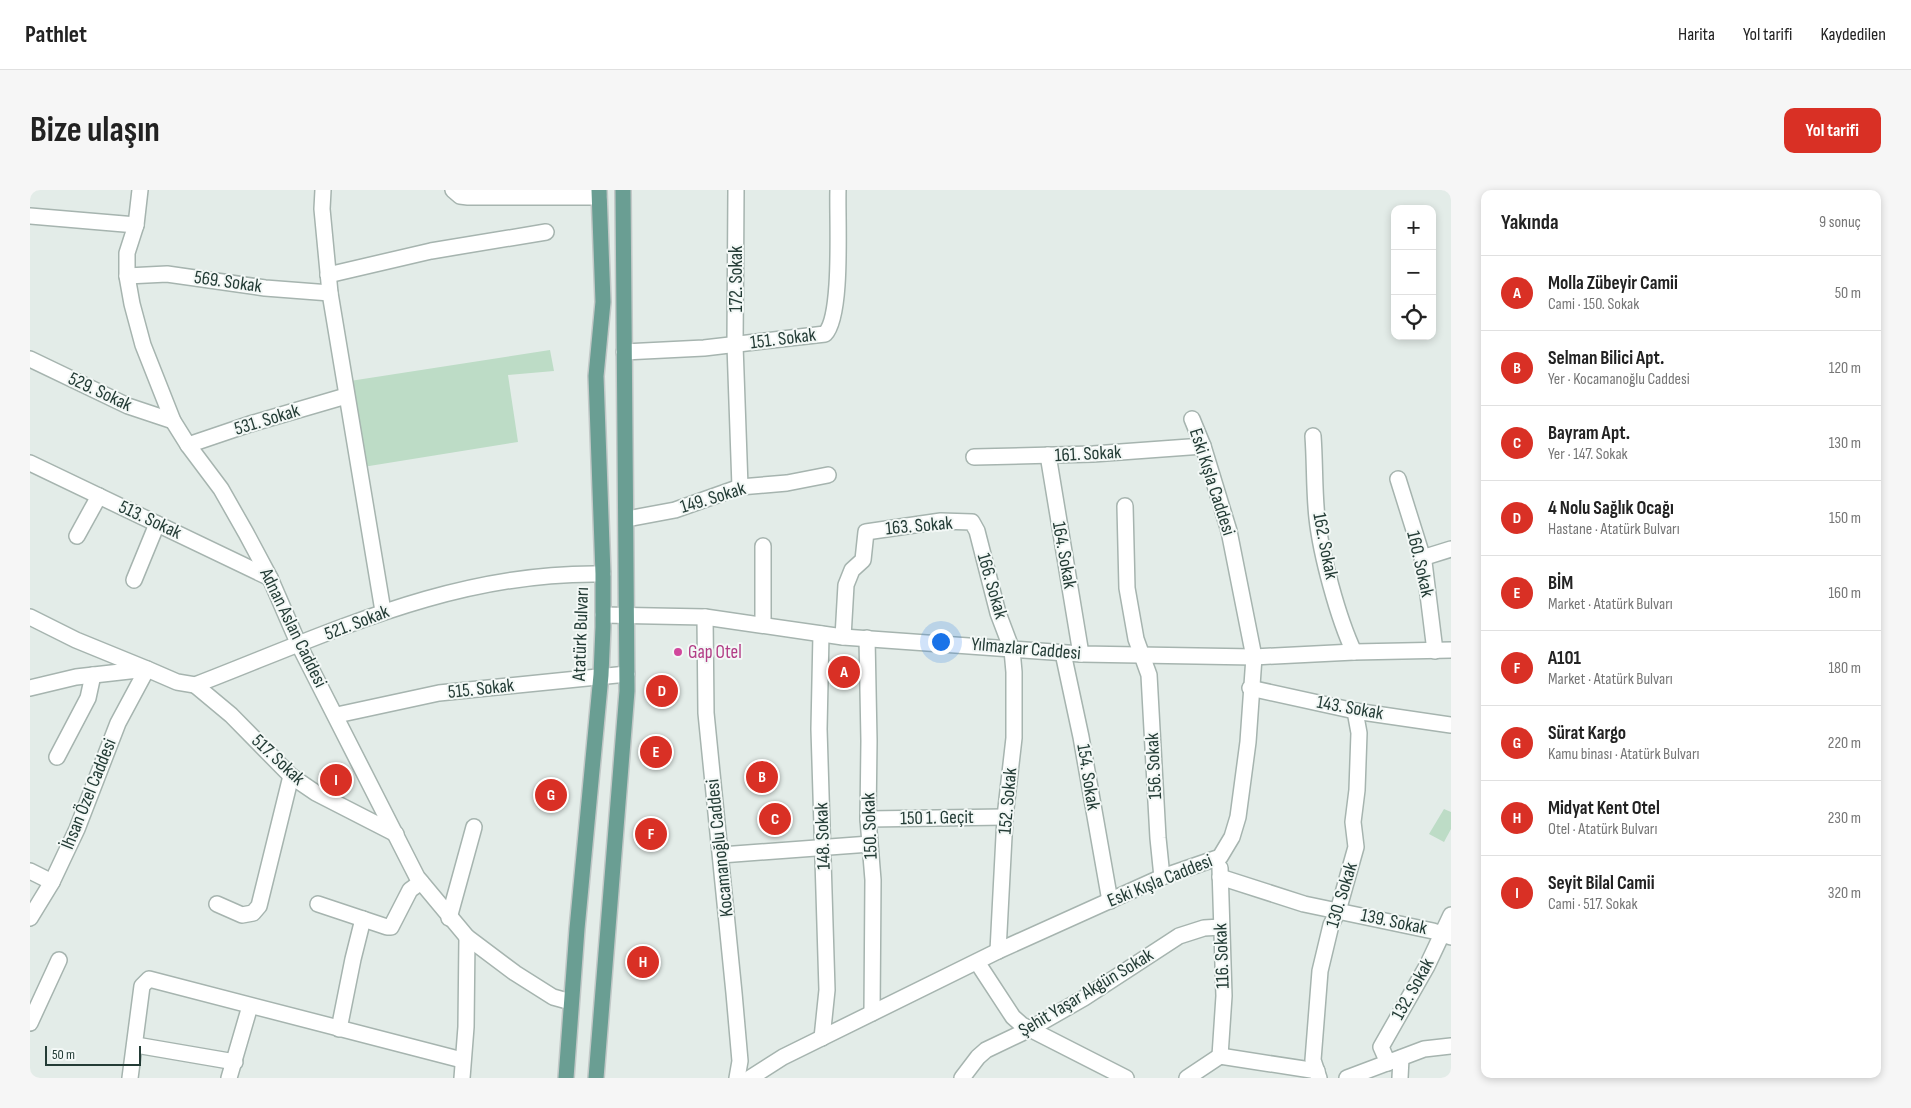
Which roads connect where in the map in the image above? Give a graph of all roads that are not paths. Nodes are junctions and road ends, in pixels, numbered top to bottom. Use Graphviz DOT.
graph roads {
  1 [pos="140,190"];
  2 [pos="323,190"];
  3 [pos="453,190"];
  4 [pos="623,190"];
  5 [pos="736,190"];
  6 [pos="838,190"];
  7 [pos="599,193"];
  8 [pos="30,216"];
  9 [pos="136,225"];
  10 [pos="546,232"];
  11 [pos="328,275"];
  12 [pos="127,276"];
  13 [pos="330,293"];
  14 [pos="735,345"];
  15 [pos="624,352"];
  16 [pos="30,359"];
  17 [pos="346,396"];
  18 [pos="1192,419"];
  19 [pos="173,421"];
  20 [pos="1314,436"];
  21 [pos="188,445"];
  22 [pos="1203,446"];
  23 [pos="1048,456"];
  24 [pos="974,457"];
  25 [pos="30,463"];
  26 [pos="828,475"];
  27 [pos="1398,479"];
  28 [pos="740,487"];
  29 [pos="98,496"];
  30 [pos="1125,506"];
  31 [pos="627,519"];
  32 [pos="972,522"];
  33 [pos="157,524"];
  34 [pos="77,536"];
  35 [pos="763,546"];
  36 [pos="1451,549"];
  37 [pos="1422,558"];
  38 [pos="603,574"];
  39 [pos="270,578"];
  40 [pos="134,580"];
  41 [pos="383,611"];
  42 [pos="628,614"];
  43 [pos="603,615"];
  44 [pos="30,617"];
  45 [pos="705,617"];
  46 [pos="763,624"];
  47 [pos="821,634"];
  48 [pos="843,637"];
  49 [pos="867,638"];
  50 [pos="299,645"];
  51 [pos="1012,650"];
  52 [pos="1451,650"];
  53 [pos="1435,651"];
  54 [pos="1354,652"];
  55 [pos="1063,653"];
  56 [pos="1081,654"];
  57 [pos="1143,655"];
  58 [pos="1254,656"];
  59 [pos="147,669"];
  60 [pos="627,674"];
  61 [pos="93,675"];
  62 [pos="601,675"];
  63 [pos="195,684"];
  64 [pos="30,688"];
  65 [pos="1250,688"];
  66 [pos="1355,711"];
  67 [pos="336,716"];
  68 [pos="1451,725"];
  69 [pos="57,757"];
  70 [pos="291,776"];
  71 [pos="1006,817"];
  72 [pos="868,819"];
  73 [pos="474,827"];
  74 [pos="396,834"];
  75 [pos="870,844"];
  76 [pos="824,848"];
  77 [pos="721,855"];
  78 [pos="1220,857"];
  79 [pos="30,871"];
  80 [pos="1162,877"];
  81 [pos="1220,877"];
  82 [pos="52,882"];
  83 [pos="421,882"];
  84 [pos="1110,901"];
  85 [pos="217,904"];
  86 [pos="318,904"];
  87 [pos="1338,911"];
  88 [pos="1451,915"];
  89 [pos="30,918"];
  90 [pos="449,918"];
  91 [pos="363,920"];
  92 [pos="1221,927"];
  93 [pos="1447,935"];
  94 [pos="467,937"];
  95 [pos="998,951"];
  96 [pos="59,960"];
  97 [pos="977,962"];
  98 [pos="571,1002"];
  99 [pos="250,1006"];
  100 [pos="872,1013"];
  101 [pos="30,1023"];
  102 [pos="339,1029"];
  103 [pos="1028,1030"];
  104 [pos="822,1038"];
  105 [pos="136,1045"];
  106 [pos="1451,1046"];
  107 [pos="1220,1056"];
  108 [pos="462,1060"];
  109 [pos="1394,1060"];
  110 [pos="235,1062"];
  111 [pos="1318,1074"];
  112 [pos="130,1078"];
  113 [pos="229,1078"];
  114 [pos="462,1078"];
  115 [pos="566,1078"];
  116 [pos="596,1078"];
  117 [pos="736,1078"];
  118 [pos="750,1078"];
  119 [pos="962,1078"];
  120 [pos="1126,1078"];
  121 [pos="1187,1078"];
  122 [pos="1347,1078"];
  123 [pos="1400,1078"];
  1 -- 9 [label="street, Adnan Aslan Caddesi"];
  2 -- 11 [label="street"];
  3 -- 7 [label="street"];
  4 -- 15 [label="main road"];
  5 -- 14 [label="street, 172. Sokak"];
  6 -- 14 [label="street, 151. Sokak"];
  7 -- 38 [label="main road, Atatürk Bulvarı"];
  8 -- 9 [label="street"];
  9 -- 12 [label="street, Adnan Aslan Caddesi"];
  10 -- 11 [label="street"];
  11 -- 13 [label="street"];
  12 -- 13 [label="street, 569. Sokak"];
  12 -- 19 [label="street, Adnan Aslan Caddesi"];
  13 -- 17 [label="street"];
  14 -- 15 [label="street, 151. Sokak"];
  14 -- 28 [label="street, 172. Sokak"];
  15 -- 31 [label="main road"];
  16 -- 19 [label="street, 529. Sokak"];
  17 -- 21 [label="street, 531. Sokak"];
  17 -- 41 [label="street"];
  18 -- 22 [label="street, Eski Kışla Caddesi"];
  19 -- 21 [label="street, Adnan Aslan Caddesi"];
  20 -- 54 [label="street, 162. Sokak"];
  21 -- 39 [label="street, Adnan Aslan Caddesi"];
  22 -- 23 [label="street, 161. Sokak"];
  22 -- 58 [label="street, Eski Kışla Caddesi"];
  23 -- 24 [label="street, 161. Sokak"];
  23 -- 56 [label="street, 164. Sokak"];
  25 -- 29 [label="street, 513. Sokak"];
  26 -- 28 [label="street, 149. Sokak"];
  27 -- 37 [label="street, 160. Sokak"];
  28 -- 31 [label="street, 149. Sokak"];
  29 -- 33 [label="street, 513. Sokak"];
  29 -- 34 [label="street"];
  30 -- 57 [label="street, 156. Sokak"];
  31 -- 42 [label="main road"];
  32 -- 48 [label="street, 163. Sokak"];
  32 -- 51 [label="street, 166. Sokak"];
  33 -- 39 [label="street, 513. Sokak"];
  33 -- 40 [label="street"];
  35 -- 46 [label="street"];
  36 -- 37 [label="street"];
  37 -- 53 [label="street, 160. Sokak"];
  38 -- 41 [label="street, 521. Sokak"];
  38 -- 43 [label="main road, Atatürk Bulvarı"];
  39 -- 50 [label="street, Adnan Aslan Caddesi"];
  41 -- 50 [label="street, 521. Sokak"];
  42 -- 43 [label="street, Yılmazlar Caddesi"];
  42 -- 45 [label="street, Yılmazlar Caddesi"];
  42 -- 60 [label="main road"];
  43 -- 62 [label="main road, Atatürk Bulvarı"];
  44 -- 59 [label="street"];
  45 -- 46 [label="street, Yılmazlar Caddesi"];
  45 -- 77 [label="street, Kocamanoğlu Caddesi"];
  46 -- 47 [label="street, Yılmazlar Caddesi"];
  47 -- 48 [label="street, Yılmazlar Caddesi"];
  47 -- 76 [label="street, 148. Sokak"];
  48 -- 49 [label="street, Yılmazlar Caddesi"];
  49 -- 51 [label="street, Yılmazlar Caddesi"];
  49 -- 72 [label="street, 150. Sokak"];
  50 -- 63 [label="street, 521. Sokak"];
  50 -- 67 [label="street, Adnan Aslan Caddesi"];
  51 -- 55 [label="street, Yılmazlar Caddesi"];
  51 -- 71 [label="street, 152. Sokak"];
  52 -- 53 [label="street, Yılmazlar Caddesi"];
  53 -- 54 [label="street, Yılmazlar Caddesi"];
  54 -- 58 [label="street, Yılmazlar Caddesi"];
  55 -- 56 [label="street, Yılmazlar Caddesi"];
  55 -- 84 [label="street, 154. Sokak"];
  56 -- 57 [label="street, Yılmazlar Caddesi"];
  57 -- 58 [label="street, Yılmazlar Caddesi"];
  57 -- 80 [label="street, 156. Sokak"];
  58 -- 65 [label="street, Eski Kışla Caddesi"];
  59 -- 61 [label="street"];
  59 -- 63 [label="street"];
  59 -- 82 [label="street, İhsan Özel Caddesi"];
  60 -- 62 [label="street, 515. Sokak"];
  60 -- 116 [label="main road"];
  61 -- 64 [label="street"];
  61 -- 69 [label="street"];
  62 -- 67 [label="street, 515. Sokak"];
  62 -- 98 [label="main road, Atatürk Bulvarı"];
  63 -- 70 [label="street, 517. Sokak"];
  65 -- 66 [label="street, 143. Sokak"];
  65 -- 78 [label="street, Eski Kışla Caddesi"];
  66 -- 68 [label="street, 143. Sokak"];
  66 -- 87 [label="street, 130. Sokak"];
  67 -- 74 [label="street, Adnan Aslan Caddesi"];
  70 -- 74 [label="street, 517. Sokak"];
  70 -- 85 [label="street"];
  71 -- 72 [label="street, 150 1. Geçit"];
  71 -- 95 [label="street, 152. Sokak"];
  72 -- 75 [label="street, 150. Sokak"];
  73 -- 90 [label="street"];
  74 -- 83 [label="street, Adnan Aslan Caddesi"];
  75 -- 76 [label="street"];
  75 -- 100 [label="street, 150. Sokak"];
  76 -- 77 [label="street"];
  76 -- 104 [label="street, 148. Sokak"];
  77 -- 117 [label="street, Kocamanoğlu Caddesi"];
  78 -- 80 [label="street, Eski Kışla Caddesi"];
  78 -- 81 [label="street, 116. Sokak"];
  79 -- 82 [label="street"];
  80 -- 84 [label="street, Eski Kışla Caddesi"];
  81 -- 87 [label="street, 139. Sokak"];
  81 -- 92 [label="street, 116. Sokak"];
  82 -- 89 [label="street, İhsan Özel Caddesi"];
  83 -- 90 [label="street, Adnan Aslan Caddesi"];
  83 -- 91 [label="street"];
  84 -- 95 [label="street, Eski Kışla Caddesi"];
  86 -- 91 [label="street"];
  87 -- 93 [label="street, 139. Sokak"];
  87 -- 111 [label="street, 130. Sokak"];
  88 -- 93 [label="street, 132. Sokak"];
  90 -- 94 [label="street, Adnan Aslan Caddesi"];
  91 -- 102 [label="street"];
  92 -- 103 [label="street, Şehit Yaşar Akgün Sokak"];
  92 -- 107 [label="street, 116. Sokak"];
  93 -- 109 [label="street, 132. Sokak"];
  94 -- 98 [label="street, Adnan Aslan Caddesi"];
  94 -- 108 [label="street"];
  95 -- 97 [label="street, Eski Kışla Caddesi"];
  96 -- 101 [label="street"];
  97 -- 100 [label="street, Eski Kışla Caddesi"];
  97 -- 103 [label="street"];
  98 -- 115 [label="main road, Atatürk Bulvarı"];
  99 -- 102 [label="street"];
  99 -- 105 [label="street"];
  99 -- 110 [label="street"];
  100 -- 104 [label="street, Eski Kışla Caddesi"];
  102 -- 108 [label="street"];
  103 -- 119 [label="street, Şehit Yaşar Akgün Sokak"];
  103 -- 120 [label="street"];
  104 -- 118 [label="street, Eski Kışla Caddesi"];
  105 -- 110 [label="street"];
  105 -- 112 [label="street"];
  106 -- 109 [label="street"];
  107 -- 111 [label="street"];
  107 -- 121 [label="street"];
  108 -- 114 [label="street"];
  109 -- 122 [label="street"];
  109 -- 123 [label="street"];
  110 -- 113 [label="street"];
}
